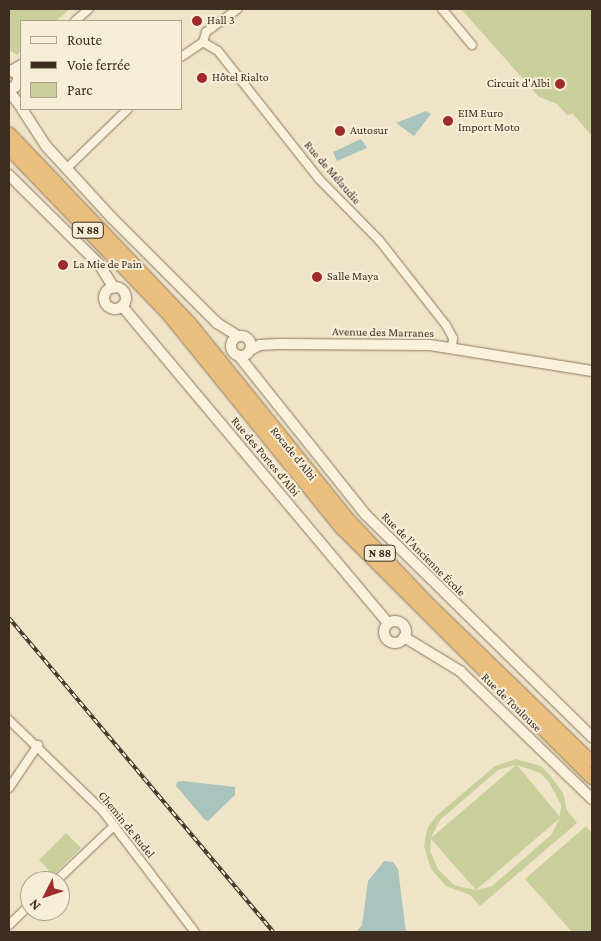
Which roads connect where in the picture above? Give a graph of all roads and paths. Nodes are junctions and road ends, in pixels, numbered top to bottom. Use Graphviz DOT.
graph roads {
  1 [pos="89,9"];
  2 [pos="238,9"];
  3 [pos="442,9"];
  4 [pos="76,20"];
  5 [pos="203,42"];
  6 [pos="472,45"];
  7 [pos="182,56"];
  8 [pos="10,70"];
  9 [pos="15,84"];
  10 [pos="20,100"];
  11 [pos="24,110"];
  12 [pos="127,110"];
  13 [pos="9,125"];
  14 [pos="9,133"];
  15 [pos="9,149"];
  16 [pos="9,158"];
  17 [pos="66,169"];
  18 [pos="9,175"];
  19 [pos="56,183"];
  20 [pos="114,288"];
  21 [pos="122,306"];
  22 [pos="166,312"];
  23 [pos="217,323"];
  24 [pos="238,336"];
  25 [pos="230,347"];
  26 [pos="452,348"];
  27 [pos="247,350"];
  28 [pos="592,371"];
  29 [pos="388,624"];
  30 [pos="404,637"];
  31 [pos="9,720"];
  32 [pos="592,737"];
  33 [pos="38,745"];
  34 [pos="592,762"];
  35 [pos="592,778"];
  36 [pos="9,788"];
  37 [pos="592,799"];
  38 [pos="114,826"];
  39 [pos="67,871"];
  40 [pos="20,915"];
  41 [pos="9,925"];
  42 [pos="195,932"];
  1 -- 4 [label="street"];
  2 -- 5 [label="street"];
  3 -- 6 [label="street"];
  5 -- 7 [label="street"];
  5 -- 26 [label="street, Rue de Mélaudie"];
  8 -- 9 [label="street"];
  9 -- 10 [label="street"];
  11 -- 17 [label="street"];
  12 -- 17 [label="street"];
  13 -- 19 [label="highway"];
  14 -- 19 [label="highway, Rocade d'Albi / N 88"];
  15 -- 22 [label="highway, Rocade d'Albi / N 88"];
  16 -- 22 [label="highway"];
  17 -- 23 [label="street"];
  18 -- 20 [label="street"];
  19 -- 34 [label="highway, Rocade d'Albi / N 88"];
  20 -- 21 [label="street"];
  20 -- 21 [label="street"];
  21 -- 29 [label="street, Rue des Portes d'Albi"];
  22 -- 35 [label="highway, Rocade d'Albi / N 88"];
  23 -- 24 [label="street"];
  23 -- 25 [label="street"];
  24 -- 25 [label="street"];
  24 -- 27 [label="street"];
  25 -- 27 [label="street, Rue de l’Ancienne École"];
  26 -- 27 [label="street, Avenue des Marranes"];
  26 -- 28 [label="street, Avenue des Marranes"];
  27 -- 32 [label="street, Rue de l’Ancienne École"];
  29 -- 30 [label="street"];
  29 -- 30 [label="street"];
  30 -- 37 [label="street, Rue de Toulouse"];
  31 -- 33 [label="street, Chemin de Rudel"];
  33 -- 36 [label="street"];
  33 -- 38 [label="street, Chemin de Rudel"];
  38 -- 39 [label="street"];
  38 -- 42 [label="street, Chemin de Rudel"];
  40 -- 41 [label="street"];
}
